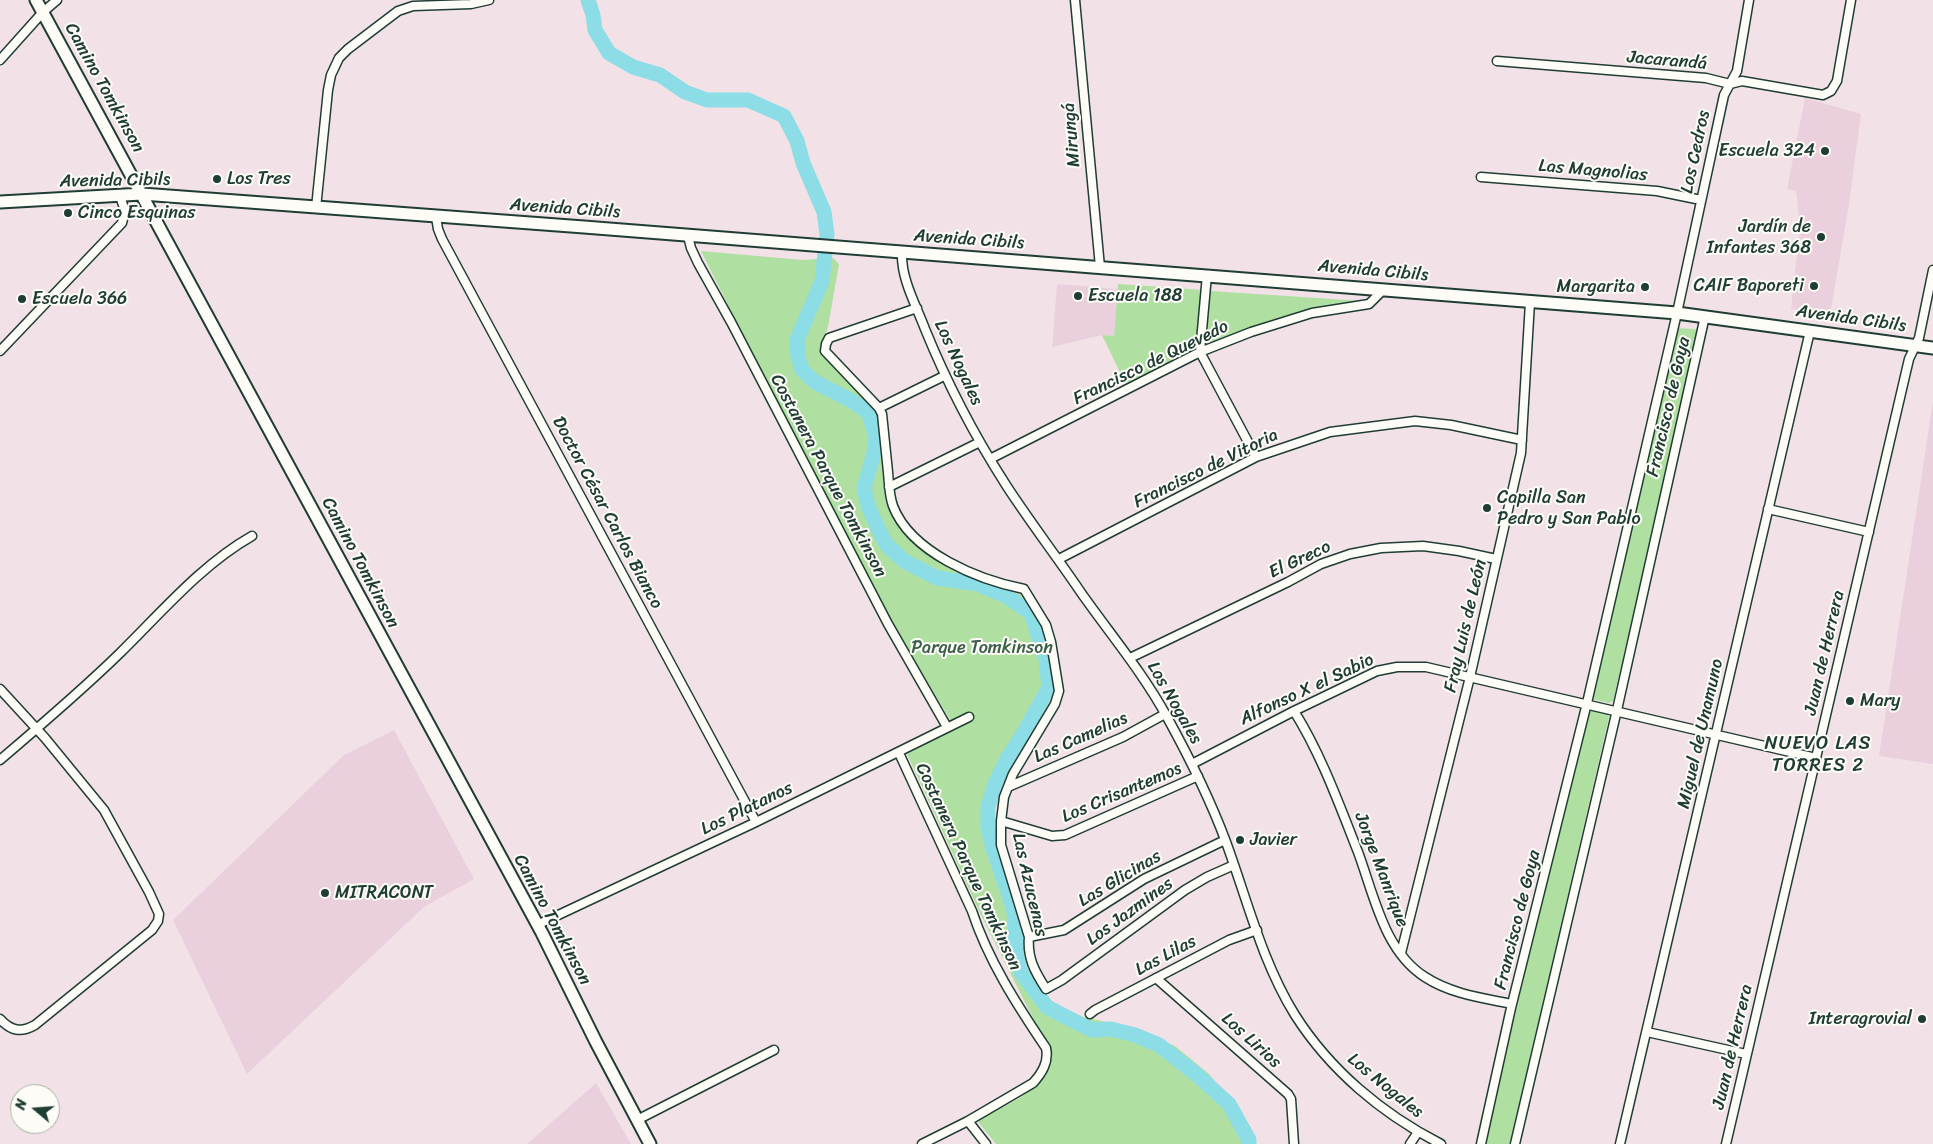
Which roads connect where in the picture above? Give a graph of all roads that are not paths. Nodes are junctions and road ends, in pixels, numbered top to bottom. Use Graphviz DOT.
graph roads {
  1 [pos="36,0"];
  2 [pos="57,0"];
  3 [pos="489,0"];
  4 [pos="1075,0"];
  5 [pos="1749,0"];
  6 [pos="1851,0"];
  7 [pos="43,12"];
  8 [pos="0,60"];
  9 [pos="1497,61"];
  10 [pos="1730,84"];
  11 [pos="1481,177"];
  12 [pos="142,194"];
  13 [pos="120,196"];
  14 [pos="1701,200"];
  15 [pos="0,202"];
  16 [pos="316,208"];
  17 [pos="436,217"];
  18 [pos="688,236"];
  19 [pos="902,253"];
  20 [pos="1100,267"];
  21 [pos="1933,270"];
  22 [pos="1207,275"];
  23 [pos="1384,289"];
  24 [pos="1530,302"];
  25 [pos="917,308"];
  26 [pos="1677,313"];
  27 [pos="1705,316"];
  28 [pos="1810,330"];
  29 [pos="1915,345"];
  30 [pos="1933,348"];
  31 [pos="0,350"];
  32 [pos="1200,352"];
  33 [pos="944,376"];
  34 [pos="879,408"];
  35 [pos="1522,440"];
  36 [pos="980,442"];
  37 [pos="1256,457"];
  38 [pos="990,459"];
  39 [pos="889,486"];
  40 [pos="1768,509"];
  41 [pos="1868,532"];
  42 [pos="252,536"];
  43 [pos="1059,559"];
  44 [pos="1496,559"];
  45 [pos="1130,658"];
  46 [pos="1470,677"];
  47 [pos="0,689"];
  48 [pos="1587,703"];
  49 [pos="1617,710"];
  50 [pos="1294,711"];
  51 [pos="1165,714"];
  52 [pos="969,717"];
  53 [pos="947,727"];
  54 [pos="36,729"];
  55 [pos="1716,734"];
  56 [pos="899,753"];
  57 [pos="1816,758"];
  58 [pos="0,760"];
  59 [pos="1192,764"];
  60 [pos="1198,776"];
  61 [pos="1008,787"];
  62 [pos="1001,821"];
  63 [pos="756,822"];
  64 [pos="1225,840"];
  65 [pos="1234,865"];
  66 [pos="537,925"];
  67 [pos="1257,930"];
  68 [pos="1029,937"];
  69 [pos="1401,952"];
  70 [pos="1156,978"];
  71 [pos="1046,988"];
  72 [pos="1512,1004"];
  73 [pos="1090,1014"];
  74 [pos="0,1019"];
  75 [pos="1647,1032"];
  76 [pos="774,1050"];
  77 [pos="1746,1054"];
  78 [pos="637,1120"];
  79 [pos="968,1121"];
  80 [pos="1418,1132"];
  81 [pos="650,1144"];
  82 [pos="922,1144"];
  83 [pos="986,1144"];
  84 [pos="1294,1144"];
  85 [pos="1410,1144"];
  86 [pos="1441,1144"];
  87 [pos="1481,1144"];
  88 [pos="1515,1144"];
  89 [pos="1620,1144"];
  90 [pos="1726,1144"];
  1 -- 7 [label="street, Camino Tomkinson"];
  2 -- 7 [label="street"];
  3 -- 16 [label="street"];
  4 -- 20 [label="street, Mirungá"];
  5 -- 10 [label="street, Los Cedros"];
  6 -- 10 [label="street, Jacarandá"];
  7 -- 8 [label="street"];
  7 -- 12 [label="street, Camino Tomkinson"];
  9 -- 10 [label="street, Jacarandá"];
  10 -- 14 [label="street, Los Cedros"];
  11 -- 14 [label="street, Las Magnolias"];
  12 -- 13 [label="street, Avenida Cibils"];
  12 -- 16 [label="street, Avenida Cibils"];
  12 -- 66 [label="street, Camino Tomkinson"];
  13 -- 15 [label="street, Avenida Cibils"];
  13 -- 31 [label="street"];
  14 -- 26 [label="street, Los Cedros"];
  16 -- 17 [label="street, Avenida Cibils"];
  17 -- 18 [label="street, Avenida Cibils"];
  17 -- 63 [label="street, Doctor César Carlos Bianco"];
  18 -- 19 [label="street, Avenida Cibils"];
  18 -- 53 [label="street, Costanera Parque Tomkinson"];
  19 -- 20 [label="street, Avenida Cibils"];
  19 -- 25 [label="street, Los Nogales"];
  20 -- 22 [label="street, Avenida Cibils"];
  21 -- 29 [label="street, Juan de Herrera"];
  22 -- 23 [label="street, Avenida Cibils"];
  22 -- 32 [label="street"];
  23 -- 24 [label="street, Avenida Cibils"];
  23 -- 32 [label="street, Francisco de Quevedo"];
  24 -- 26 [label="street, Avenida Cibils"];
  24 -- 35 [label="street, Fray Luis de León"];
  25 -- 33 [label="street, Los Nogales"];
  25 -- 34 [label="street"];
  26 -- 27 [label="street, Avenida Cibils"];
  26 -- 48 [label="street, Francisco de Goya"];
  27 -- 28 [label="street, Avenida Cibils"];
  27 -- 49 [label="street, Francisco de Goya"];
  28 -- 29 [label="street, Avenida Cibils"];
  28 -- 40 [label="street, Miguel de Unamuno"];
  29 -- 30 [label="street, Avenida Cibils"];
  29 -- 41 [label="street, Juan de Herrera"];
  32 -- 37 [label="street"];
  32 -- 38 [label="street, Francisco de Quevedo"];
  33 -- 34 [label="street"];
  33 -- 36 [label="street, Los Nogales"];
  34 -- 39 [label="street, Las Azucenas"];
  35 -- 37 [label="street, Francisco de Vitoria"];
  35 -- 44 [label="street, Fray Luis de León"];
  36 -- 38 [label="street, Los Nogales"];
  36 -- 39 [label="street"];
  37 -- 43 [label="street, Francisco de Vitoria"];
  38 -- 43 [label="street, Los Nogales"];
  39 -- 61 [label="street, Las Azucenas"];
  40 -- 41 [label="street"];
  40 -- 55 [label="street, Miguel de Unamuno"];
  41 -- 57 [label="street, Juan de Herrera"];
  42 -- 54 [label="street"];
  43 -- 45 [label="street, Los Nogales"];
  44 -- 45 [label="street, El Greco"];
  44 -- 46 [label="street, Fray Luis de León"];
  45 -- 51 [label="street, Los Nogales"];
  46 -- 48 [label="street, Alfonso X el Sabio"];
  46 -- 50 [label="street, Alfonso X el Sabio"];
  46 -- 69 [label="street, Fray Luis de León"];
  47 -- 54 [label="street"];
  48 -- 49 [label="street"];
  48 -- 72 [label="street, Francisco de Goya"];
  49 -- 55 [label="street"];
  49 -- 88 [label="street, Francisco de Goya"];
  50 -- 59 [label="street, Alfonso X el Sabio"];
  50 -- 69 [label="street, Jorge Manrique"];
  51 -- 59 [label="street, Los Nogales"];
  51 -- 61 [label="street, Las Camelias"];
  52 -- 53 [label="street, Los Platanos"];
  53 -- 56 [label="street, Los Platanos"];
  54 -- 58 [label="street"];
  54 -- 74 [label="street"];
  55 -- 57 [label="street"];
  55 -- 75 [label="street, Miguel de Unamuno"];
  56 -- 63 [label="street, Los Platanos"];
  56 -- 79 [label="street, Costanera Parque Tomkinson"];
  57 -- 77 [label="street, Juan de Herrera"];
  59 -- 60 [label="street, Los Nogales"];
  60 -- 62 [label="street, Los Crisantemos"];
  60 -- 64 [label="street, Los Nogales"];
  61 -- 62 [label="street, Las Azucenas"];
  62 -- 68 [label="street, Las Azucenas"];
  63 -- 66 [label="street, Los Platanos"];
  64 -- 65 [label="street, Los Nogales"];
  64 -- 68 [label="street, Las Glicinas"];
  65 -- 67 [label="street, Los Nogales"];
  65 -- 71 [label="street, Los Jazmines"];
  66 -- 78 [label="street, Camino Tomkinson"];
  67 -- 70 [label="street, Las Lilas"];
  67 -- 80 [label="street, Los Nogales"];
  68 -- 71 [label="street, Las Azucenas"];
  69 -- 72 [label="street, Jorge Manrique"];
  70 -- 73 [label="street, Las Lilas"];
  70 -- 84 [label="street, Los Lirios"];
  72 -- 87 [label="street, Francisco de Goya"];
  75 -- 77 [label="street"];
  75 -- 89 [label="street, Miguel de Unamuno"];
  76 -- 78 [label="street"];
  77 -- 90 [label="street, Juan de Herrera"];
  78 -- 81 [label="street, Camino Tomkinson"];
  79 -- 82 [label="street, Costanera Parque Tomkinson"];
  79 -- 83 [label="street"];
  80 -- 85 [label="street"];
  80 -- 86 [label="street, Los Nogales"];
}
